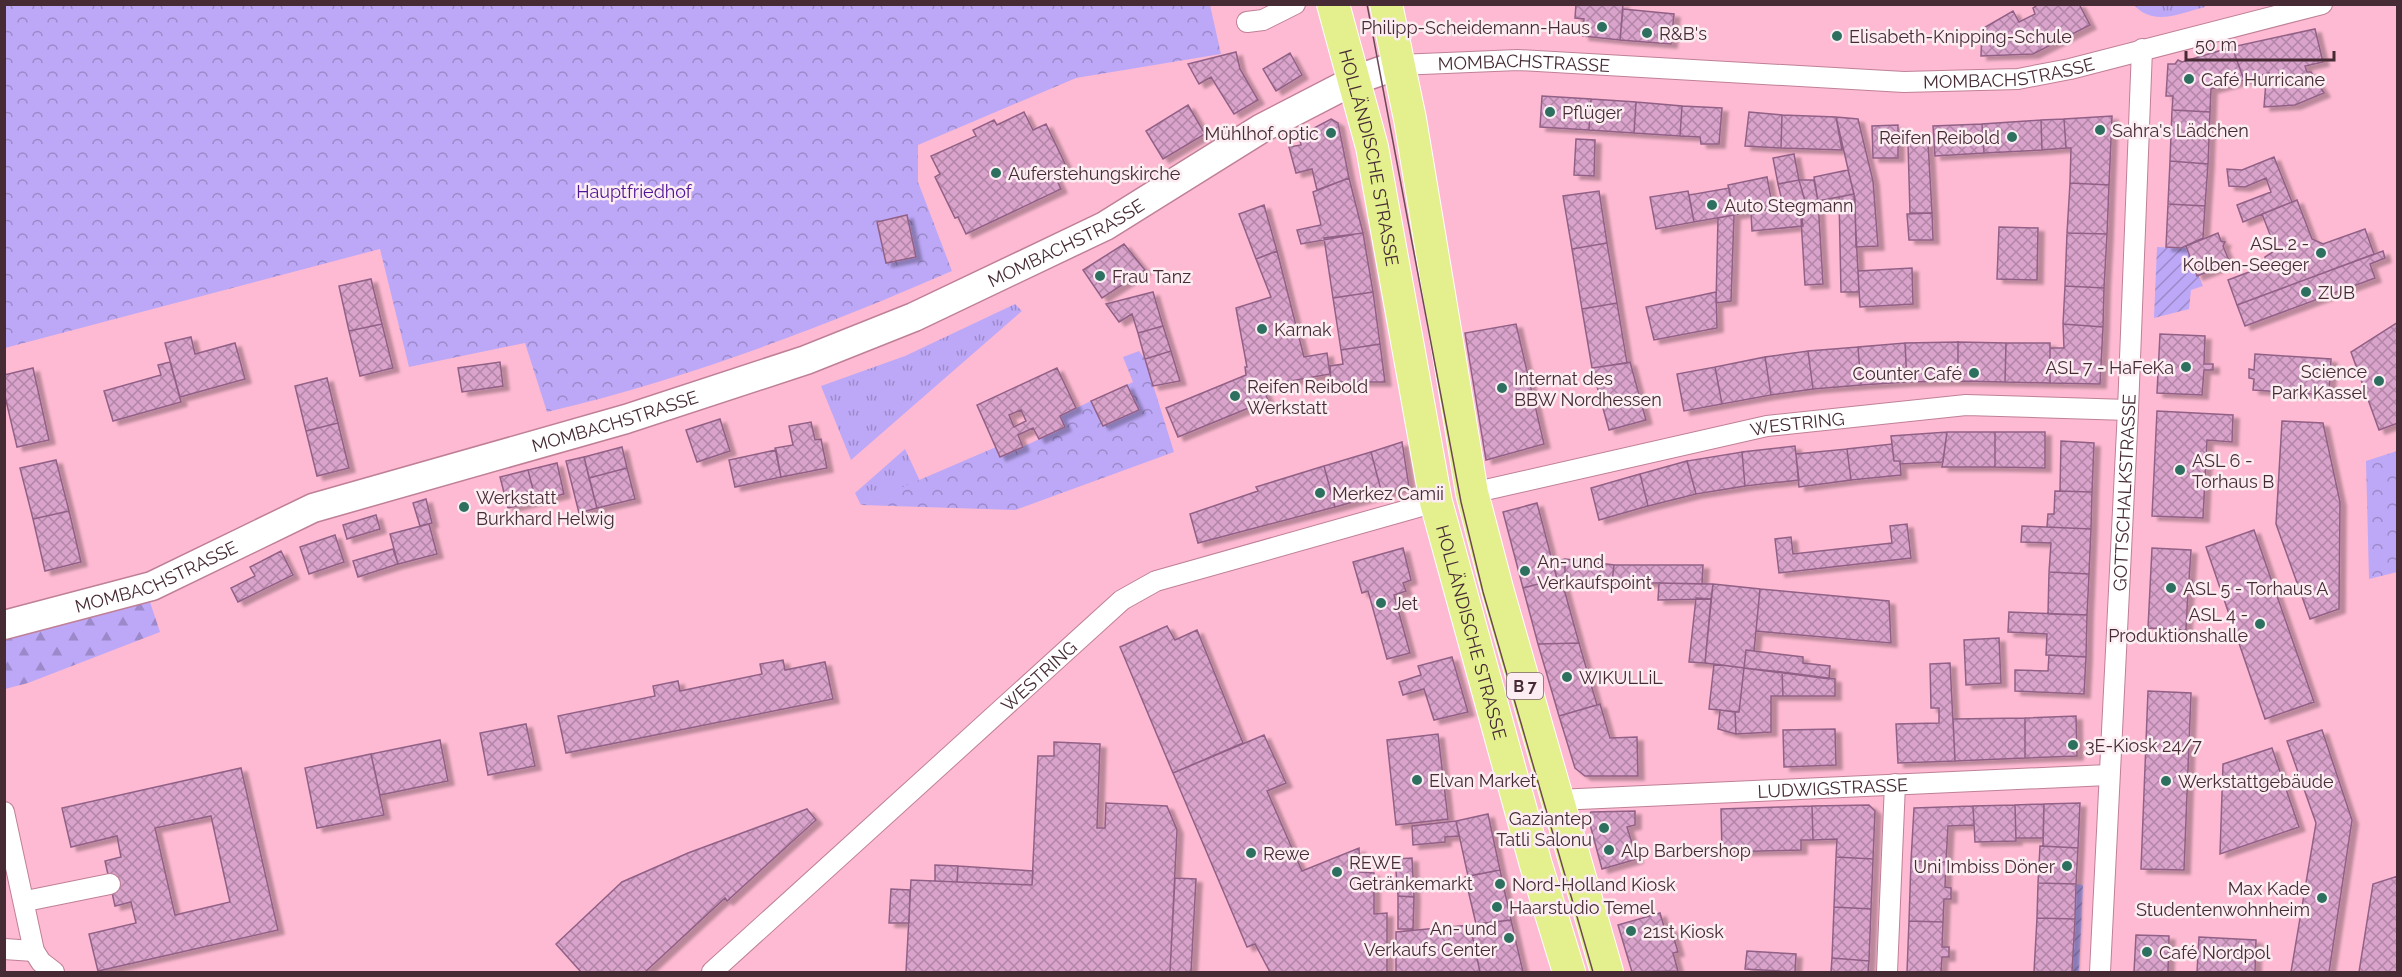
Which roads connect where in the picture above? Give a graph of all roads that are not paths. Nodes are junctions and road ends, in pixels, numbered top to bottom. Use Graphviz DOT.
graph roads {
  1 [pos="1295,4"];
  2 [pos="1333,4"];
  3 [pos="1386,4"];
  4 [pos="2322,4"];
  5 [pos="2292,8"];
  6 [pos="1247,22"];
  7 [pos="2142,49"];
  8 [pos="1398,66"];
  9 [pos="1355,80"];
  10 [pos="2128,410"];
  11 [pos="1472,493"];
  12 [pos="1436,502"];
  13 [pos="4,625"];
  14 [pos="2108,775"];
  15 [pos="1895,784"];
  16 [pos="1557,800"];
  17 [pos="4,812"];
  18 [pos="110,884"];
  19 [pos="26,901"];
  20 [pos="4,949"];
  21 [pos="34,951"];
  22 [pos="54,972"];
  23 [pos="712,972"];
  24 [pos="1569,972"];
  25 [pos="1607,972"];
  26 [pos="1887,972"];
  27 [pos="2100,972"];
  1 -- 6 [label="street"];
  2 -- 9 [label="main road, HOLLÄNDISCHE STRASSE / B 7"];
  3 -- 8 [label="main road, HOLLÄNDISCHE STRASSE / B 7"];
  4 -- 5 [label="street, MOMBACHSTRASSE"];
  5 -- 7 [label="street, MOMBACHSTRASSE"];
  7 -- 8 [label="street, MOMBACHSTRASSE"];
  7 -- 10 [label="street, GOTTSCHALKSTRASSE"];
  8 -- 9 [label="street, MOMBACHSTRASSE"];
  8 -- 11 [label="main road, HOLLÄNDISCHE STRASSE / B 7"];
  9 -- 12 [label="main road, HOLLÄNDISCHE STRASSE / B 7"];
  9 -- 13 [label="street, MOMBACHSTRASSE"];
  10 -- 11 [label="street, WESTRING"];
  10 -- 14 [label="street, GOTTSCHALKSTRASSE"];
  11 -- 16 [label="main road, HOLLÄNDISCHE STRASSE / B 7"];
  12 -- 23 [label="street, WESTRING"];
  12 -- 24 [label="main road, HOLLÄNDISCHE STRASSE / B 7"];
  14 -- 15 [label="street, LUDWIGSTRASSE"];
  14 -- 27 [label="street, GOTTSCHALKSTRASSE"];
  15 -- 16 [label="street, LUDWIGSTRASSE"];
  15 -- 26 [label="street"];
  16 -- 25 [label="main road, HOLLÄNDISCHE STRASSE / B 7"];
  17 -- 19 [label="street"];
  18 -- 19 [label="street"];
  19 -- 21 [label="street"];
  20 -- 21 [label="street"];
  21 -- 22 [label="street"];
}
